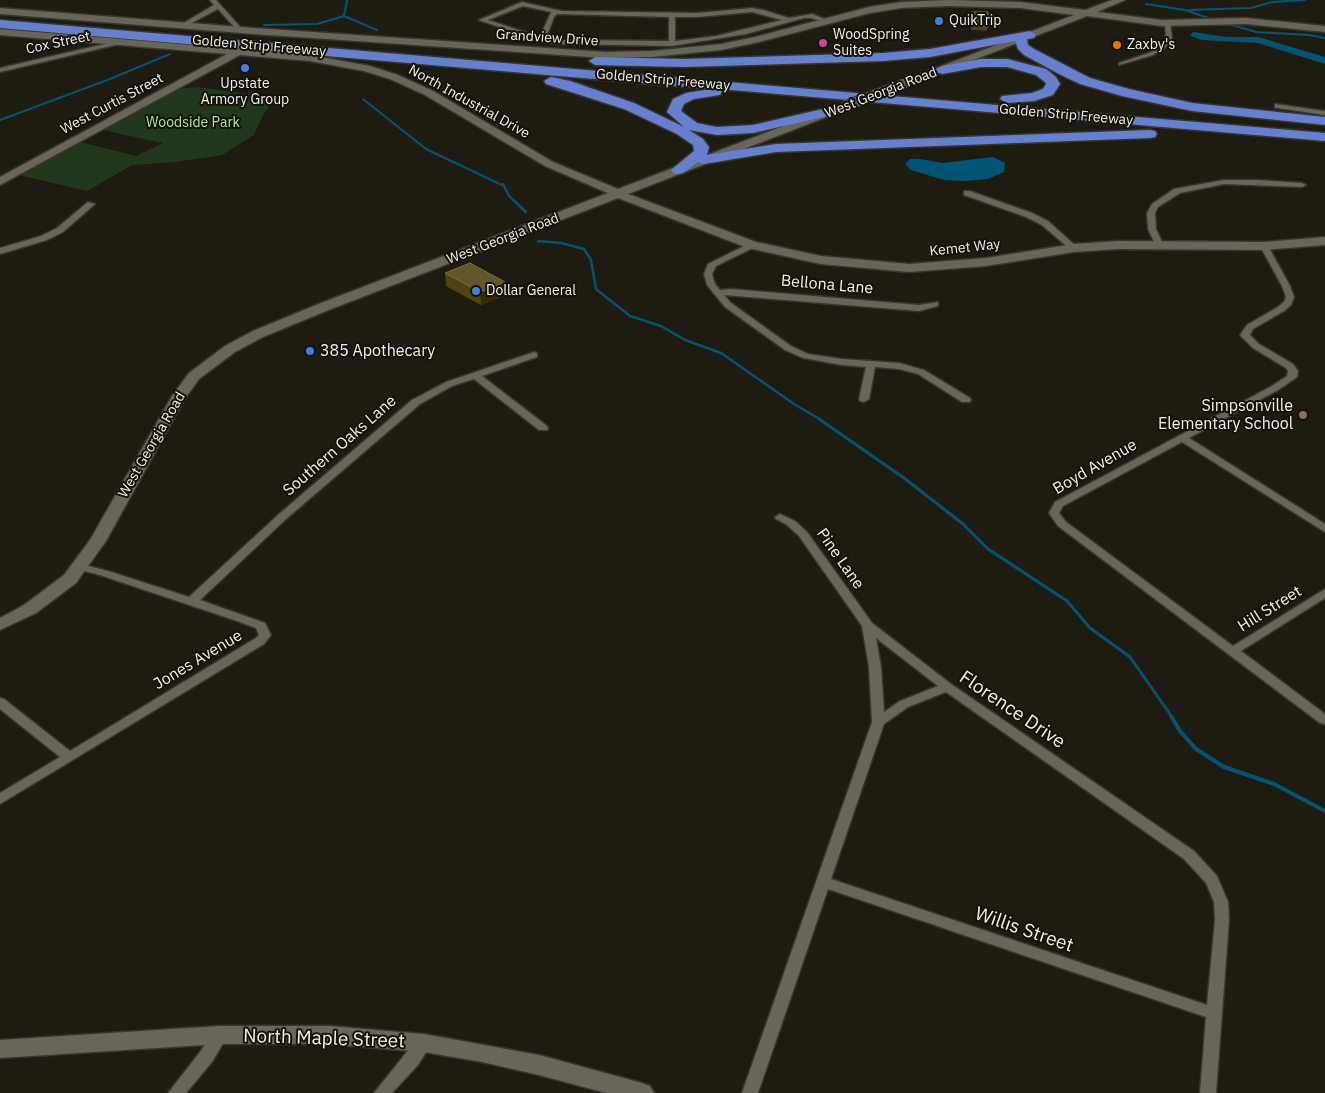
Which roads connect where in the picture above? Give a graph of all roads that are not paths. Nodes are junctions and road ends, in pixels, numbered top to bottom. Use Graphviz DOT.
graph roads {
  1 [pos="213,0"];
  2 [pos="1120,0"];
  3 [pos="218,6"];
  4 [pos="0,11"];
  5 [pos="555,12"];
  6 [pos="1087,14"];
  7 [pos="672,15"];
  8 [pos="0,18"];
  9 [pos="788,20"];
  10 [pos="824,20"];
  11 [pos="1167,23"];
  12 [pos="0,24"];
  13 [pos="184,25"];
  14 [pos="1325,29"];
  15 [pos="240,30"];
  16 [pos="0,32"];
  17 [pos="1026,37"];
  18 [pos="542,39"];
  19 [pos="122,42"];
  20 [pos="609,44"];
  21 [pos="672,44"];
  22 [pos="238,52"];
  23 [pos="371,52"];
  24 [pos="983,54"];
  25 [pos="605,55"];
  26 [pos="1121,64"];
  27 [pos="0,70"];
  28 [pos="942,70"];
  29 [pos="1066,72"];
  30 [pos="821,94"];
  31 [pos="966,98"];
  32 [pos="1278,106"];
  33 [pos="842,108"];
  34 [pos="1325,113"];
  35 [pos="1325,121"];
  36 [pos="1325,129"];
  37 [pos="682,131"];
  38 [pos="1325,137"];
  39 [pos="750,143"];
  40 [pos="1325,143"];
  41 [pos="704,160"];
  42 [pos="678,170"];
  43 [pos="0,173"];
  44 [pos="12,176"];
  45 [pos="0,182"];
  46 [pos="1302,185"];
  47 [pos="967,193"];
  48 [pos="618,194"];
  49 [pos="90,204"];
  50 [pos="1325,240"];
  51 [pos="1160,244"];
  52 [pos="752,245"];
  53 [pos="1264,246"];
  54 [pos="1074,248"];
  55 [pos="0,251"];
  56 [pos="717,292"];
  57 [pos="935,304"];
  58 [pos="534,354"];
  59 [pos="871,364"];
  60 [pos="476,375"];
  61 [pos="864,399"];
  62 [pos="966,400"];
  63 [pos="543,428"];
  64 [pos="1182,438"];
  65 [pos="780,517"];
  66 [pos="1325,529"];
  67 [pos="80,567"];
  68 [pos="1325,594"];
  69 [pos="191,602"];
  70 [pos="0,625"];
  71 [pos="868,626"];
  72 [pos="1233,651"];
  73 [pos="947,687"];
  74 [pos="0,702"];
  75 [pos="1325,720"];
  76 [pos="878,722"];
  77 [pos="69,757"];
  78 [pos="0,799"];
  79 [pos="823,882"];
  80 [pos="1213,1013"];
  81 [pos="220,1035"];
  82 [pos="424,1043"];
  83 [pos="0,1049"];
  84 [pos="176,1093"];
  85 [pos="382,1093"];
  86 [pos="642,1093"];
  87 [pos="750,1093"];
  88 [pos="1208,1093"];
  1 -- 3 [label="street"];
  2 -- 6 [label="street, West Georgia Road"];
  3 -- 13 [label="street"];
  3 -- 15 [label="street"];
  4 -- 13 [label="street, Grandview Drive"];
  5 -- 7 [label="street"];
  5 -- 18 [label="street"];
  5 -- 18 [label="street"];
  6 -- 10 [label="street, Grandview Drive"];
  6 -- 11 [label="street, Grandview Drive"];
  6 -- 17 [label="street, West Georgia Road"];
  7 -- 9 [label="street"];
  7 -- 21 [label="street"];
  8 -- 23 [label="highway, Golden Strip Freeway"];
  9 -- 10 [label="street"];
  9 -- 21 [label="street"];
  10 -- 25 [label="street, Grandview Drive"];
  11 -- 14 [label="street, Grandview Drive"];
  11 -- 26 [label="street"];
  12 -- 23 [label="highway, Golden Strip Freeway"];
  13 -- 15 [label="street, Grandview Drive"];
  15 -- 25 [label="street, Grandview Drive"];
  16 -- 19 [label="street, North Industrial Drive"];
  17 -- 23 [label="highway"];
  17 -- 24 [label="street, West Georgia Road"];
  17 -- 29 [label="highway"];
  18 -- 20 [label="street"];
  19 -- 22 [label="street, North Industrial Drive"];
  19 -- 27 [label="street, Cox Street"];
  20 -- 21 [label="street"];
  20 -- 25 [label="street"];
  22 -- 44 [label="street, West Curtis Street"];
  22 -- 48 [label="street, North Industrial Drive"];
  23 -- 30 [label="highway, Golden Strip Freeway"];
  23 -- 31 [label="highway, Golden Strip Freeway"];
  23 -- 37 [label="highway"];
  24 -- 28 [label="street, West Georgia Road"];
  24 -- 29 [label="highway"];
  28 -- 31 [label="highway"];
  28 -- 33 [label="street, West Georgia Road, bridge"];
  29 -- 35 [label="highway"];
  30 -- 33 [label="highway"];
  30 -- 38 [label="highway, Golden Strip Freeway"];
  31 -- 36 [label="highway, Golden Strip Freeway"];
  32 -- 34 [label="street"];
  33 -- 39 [label="street, West Georgia Road"];
  37 -- 39 [label="highway"];
  37 -- 42 [label="highway"];
  39 -- 41 [label="street, West Georgia Road"];
  40 -- 41 [label="highway"];
  41 -- 42 [label="street, West Georgia Road"];
  42 -- 48 [label="street, West Georgia Road"];
  43 -- 44 [label="street"];
  44 -- 45 [label="street, West Curtis Street"];
  46 -- 51 [label="street"];
  47 -- 54 [label="street"];
  48 -- 52 [label="street, Kemet Way"];
  48 -- 67 [label="street, West Georgia Road"];
  49 -- 55 [label="street"];
  50 -- 53 [label="street, Kemet Way"];
  51 -- 53 [label="street, Kemet Way"];
  51 -- 54 [label="street, Kemet Way"];
  52 -- 54 [label="street, Kemet Way"];
  52 -- 56 [label="street"];
  53 -- 64 [label="street, Boyd Avenue"];
  56 -- 57 [label="street, Bellona Lane"];
  56 -- 59 [label="street"];
  58 -- 60 [label="street, Southern Oaks Lane"];
  59 -- 61 [label="street"];
  59 -- 62 [label="street"];
  60 -- 63 [label="street"];
  60 -- 69 [label="street, Southern Oaks Lane"];
  64 -- 66 [label="street"];
  64 -- 72 [label="street, Boyd Avenue"];
  65 -- 71 [label="street, Pine Lane"];
  67 -- 69 [label="street, Jones Avenue"];
  67 -- 70 [label="street, West Georgia Road"];
  68 -- 72 [label="street, Hill Street"];
  69 -- 77 [label="street, Jones Avenue"];
  71 -- 73 [label="street, Pine Lane"];
  71 -- 76 [label="street, Pine Lane"];
  72 -- 75 [label="street, Boyd Avenue"];
  73 -- 76 [label="street, Florence Drive"];
  73 -- 80 [label="street, Florence Drive"];
  74 -- 77 [label="street"];
  76 -- 79 [label="street"];
  77 -- 78 [label="street, Jones Avenue"];
  79 -- 80 [label="street, Willis Street"];
  79 -- 87 [label="street"];
  80 -- 88 [label="street, Florence Drive"];
  81 -- 82 [label="street, North Maple Street"];
  81 -- 83 [label="street, North Maple Street"];
  81 -- 84 [label="street"];
  82 -- 85 [label="street"];
  82 -- 86 [label="street, North Maple Street"];
}
